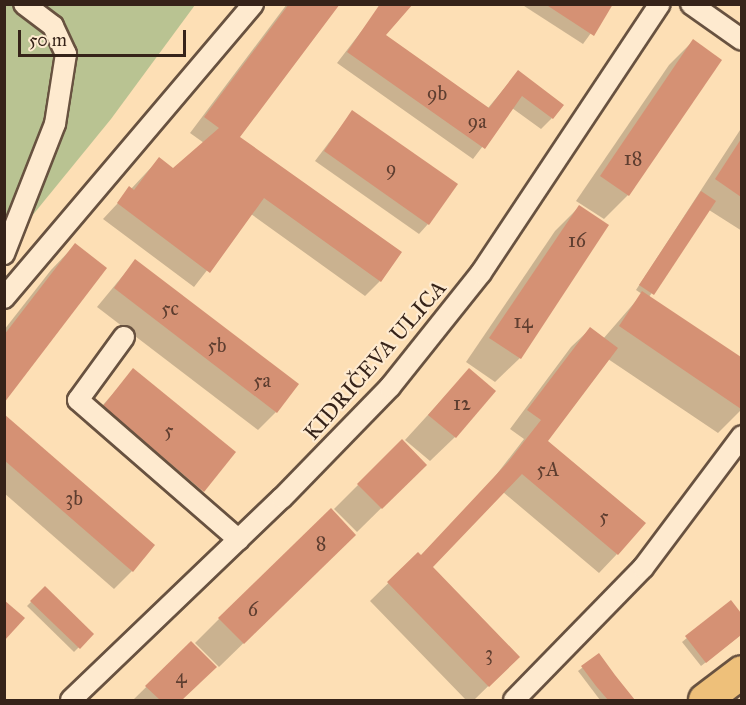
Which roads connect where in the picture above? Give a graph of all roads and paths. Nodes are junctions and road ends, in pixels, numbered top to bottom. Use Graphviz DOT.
graph roads {
  1 [pos="24,4"];
  2 [pos="253,4"];
  3 [pos="660,4"];
  4 [pos="691,4"];
  5 [pos="741,40"];
  6 [pos="4,254"];
  7 [pos="4,298"];
  8 [pos="124,337"];
  9 [pos="741,436"];
  10 [pos="239,540"];
  11 [pos="741,672"];
  12 [pos="71,700"];
  13 [pos="514,700"];
  14 [pos="705,700"];
  1 -- 6 [label="street"];
  2 -- 7 [label="street"];
  3 -- 10 [label="street, KIDRIČEVA ULICA"];
  4 -- 5 [label="street"];
  8 -- 10 [label="street"];
  9 -- 13 [label="street"];
  10 -- 12 [label="street, KIDRIČEVA ULICA"];
  11 -- 14 [label="main road"];
}
